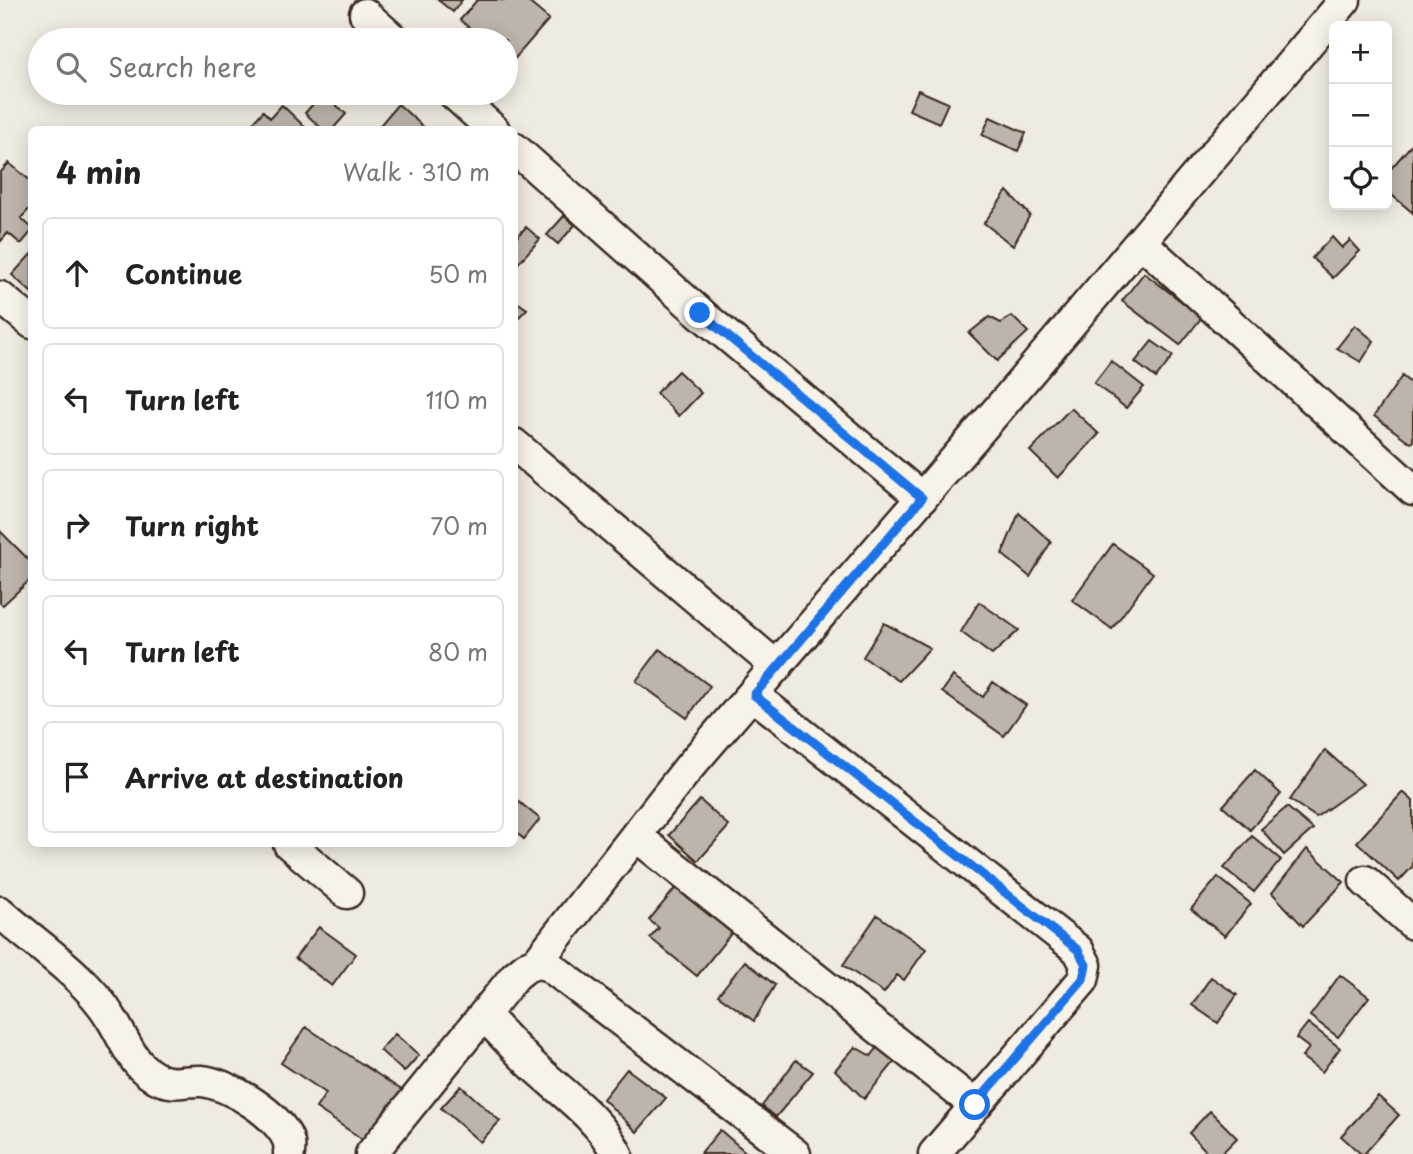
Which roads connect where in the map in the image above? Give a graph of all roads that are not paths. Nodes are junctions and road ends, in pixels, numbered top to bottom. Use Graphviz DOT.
graph roads {
  1 [pos="1345,0"];
  2 [pos="365,14"];
  3 [pos="381,28"];
  4 [pos="466,105"];
  5 [pos="490,126"];
  6 [pos="518,152"];
  7 [pos="1141,242"];
  8 [pos="0,297"];
  9 [pos="28,320"];
  10 [pos="518,447"];
  11 [pos="1413,490"];
  12 [pos="922,498"];
  13 [pos="777,667"];
  14 [pos="754,695"];
  15 [pos="636,836"];
  16 [pos="293,847"];
  17 [pos="1365,881"];
  18 [pos="347,893"];
  19 [pos="0,912"];
  20 [pos="1413,923"];
  21 [pos="536,963"];
  22 [pos="484,1015"];
  23 [pos="975,1105"];
  24 [pos="289,1154"];
  25 [pos="371,1154"];
  26 [pos="617,1154"];
  27 [pos="795,1154"];
  28 [pos="933,1154"];
  1 -- 7 [label="street"];
  2 -- 3 [label="street"];
  4 -- 5 [label="street"];
  6 -- 12 [label="street"];
  7 -- 11 [label="street"];
  7 -- 12 [label="street"];
  8 -- 9 [label="street"];
  10 -- 13 [label="street"];
  12 -- 13 [label="street"];
  13 -- 14 [label="street"];
  14 -- 15 [label="street"];
  14 -- 23 [label="street"];
  15 -- 21 [label="street"];
  15 -- 23 [label="street"];
  16 -- 18 [label="street"];
  17 -- 20 [label="street"];
  19 -- 24 [label="street"];
  21 -- 22 [label="street"];
  21 -- 27 [label="street"];
  22 -- 25 [label="street"];
  22 -- 26 [label="street"];
  23 -- 28 [label="street"];
}
